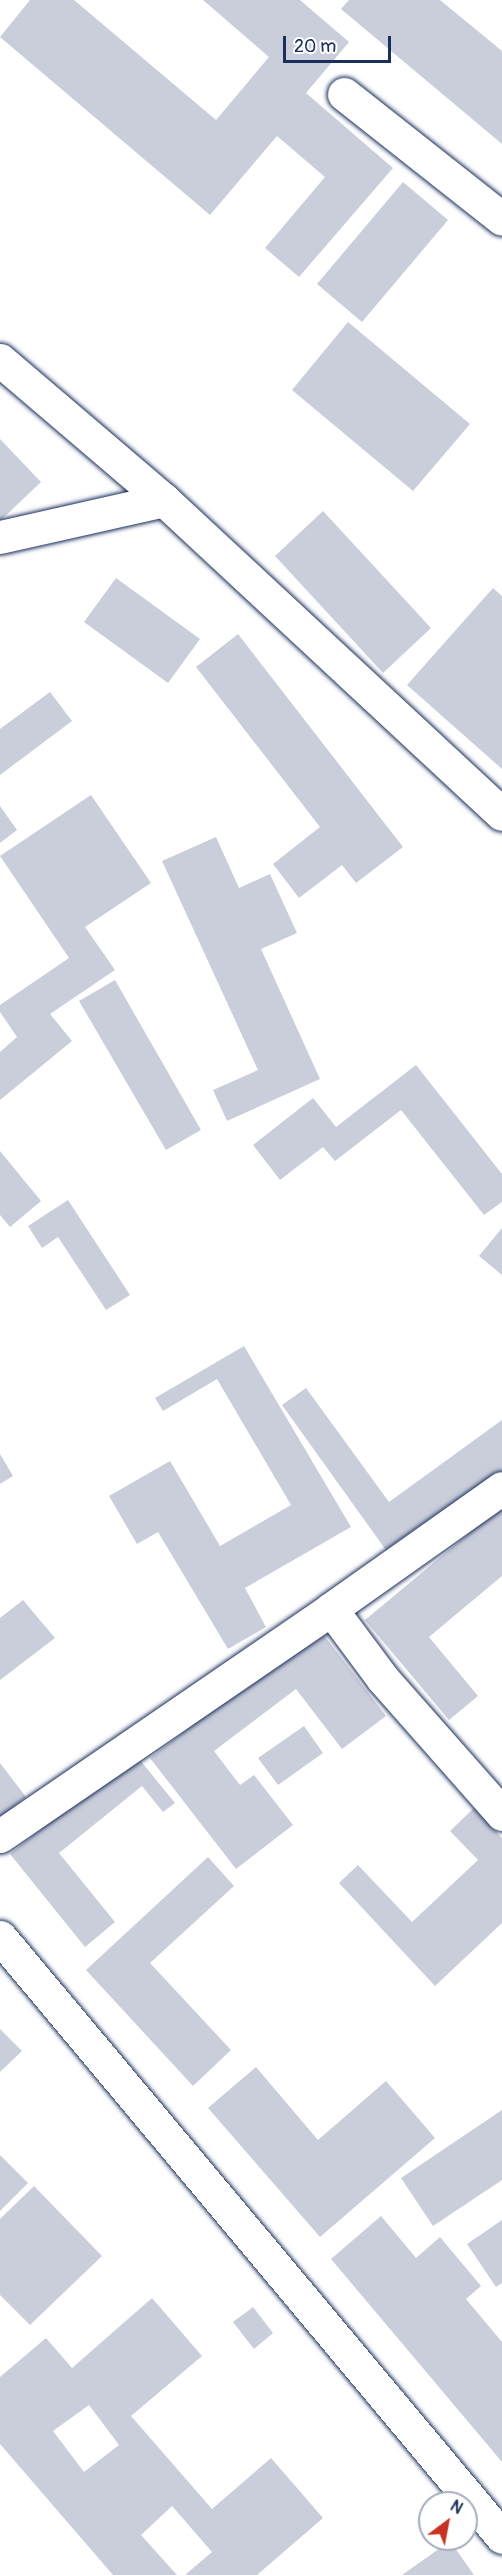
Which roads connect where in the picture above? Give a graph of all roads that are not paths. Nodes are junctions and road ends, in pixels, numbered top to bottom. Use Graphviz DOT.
graph roads {
  1 [pos="344,94"];
  2 [pos="502,219"];
  3 [pos="0,360"];
  4 [pos="164,500"];
  5 [pos="0,537"];
  6 [pos="502,814"];
  7 [pos="502,1488"];
  8 [pos="331,1609"];
  9 [pos="502,1815"];
  10 [pos="0,1836"];
  11 [pos="0,1937"];
  12 [pos="502,2537"];
  1 -- 2 [label="street"];
  3 -- 4 [label="street"];
  4 -- 5 [label="street"];
  4 -- 6 [label="street"];
  7 -- 8 [label="street"];
  8 -- 9 [label="street"];
  8 -- 10 [label="street"];
  11 -- 12 [label="street"];
}
